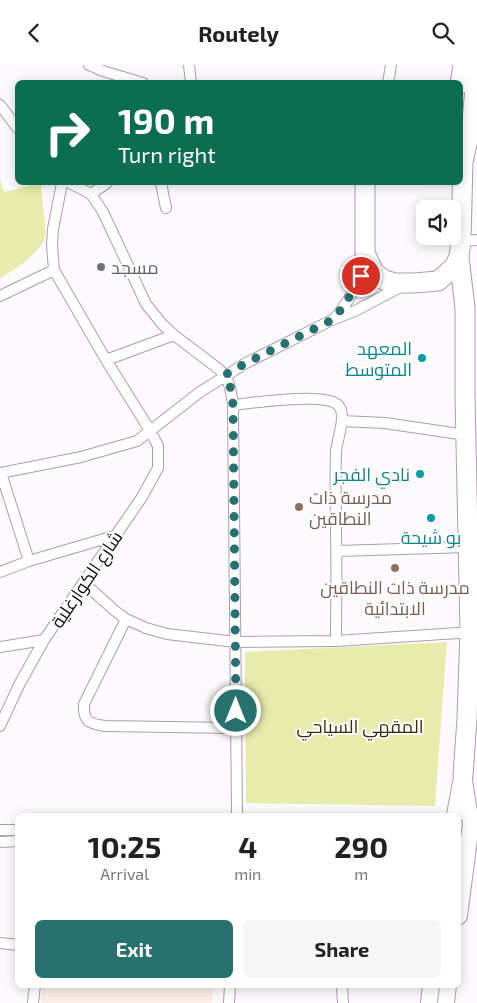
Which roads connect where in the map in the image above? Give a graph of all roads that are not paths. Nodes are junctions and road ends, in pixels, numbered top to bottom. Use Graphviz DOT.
graph roads {
  1 [pos="89,65"];
  2 [pos="189,65"];
  3 [pos="391,65"];
  4 [pos="462,65"];
  5 [pos="477,66"];
  6 [pos="135,80"];
  7 [pos="191,80"];
  8 [pos="388,80"];
  9 [pos="460,80"];
  10 [pos="0,105"];
  11 [pos="470,122"];
  12 [pos="15,125"];
  13 [pos="467,157"];
  14 [pos="463,176"];
  15 [pos="62,185"];
  16 [pos="74,185"];
  17 [pos="104,185"];
  18 [pos="161,185"];
  19 [pos="365,185"];
  20 [pos="461,185"];
  21 [pos="91,194"];
  22 [pos="166,208"];
  23 [pos="466,246"];
  24 [pos="365,253"];
  25 [pos="54,270"];
  26 [pos="438,281"];
  27 [pos="407,284"];
  28 [pos="0,296"];
  29 [pos="465,308"];
  30 [pos="332,320"];
  31 [pos="174,335"];
  32 [pos="106,360"];
  33 [pos="225,375"];
  34 [pos="471,395"];
  35 [pos="233,405"];
  36 [pos="342,421"];
  37 [pos="151,432"];
  38 [pos="466,435"];
  39 [pos="0,473"];
  40 [pos="472,501"];
  41 [pos="114,536"];
  42 [pos="468,547"];
  43 [pos="337,551"];
  44 [pos="29,561"];
  45 [pos="0,572"];
  46 [pos="84,583"];
  47 [pos="126,619"];
  48 [pos="474,632"];
  49 [pos="44,640"];
  50 [pos="336,641"];
  51 [pos="236,642"];
  52 [pos="0,647"];
  53 [pos="0,726"];
  54 [pos="235,728"];
  55 [pos="463,775"];
  56 [pos="237,813"];
  57 [pos="455,813"];
  58 [pos="15,830"];
  59 [pos="0,831"];
  60 [pos="469,831"];
  61 [pos="15,841"];
  62 [pos="0,842"];
  63 [pos="461,899"];
  64 [pos="0,943"];
  65 [pos="15,945"];
  66 [pos="35,988"];
  67 [pos="230,988"];
  68 [pos="342,988"];
  69 [pos="431,988"];
  70 [pos="448,988"];
  71 [pos="33,1003"];
  72 [pos="229,1003"];
  73 [pos="343,1003"];
  74 [pos="429,1003"];
  75 [pos="446,1003"];
  1 -- 6 [label="street"];
  2 -- 7 [label="street"];
  3 -- 8 [label="street"];
  4 -- 9 [label="highway"];
  5 -- 11 [label="highway"];
  10 -- 12 [label="street"];
  11 -- 13 [label="highway"];
  13 -- 14 [label="highway"];
  15 -- 25 [label="street"];
  16 -- 21 [label="street"];
  17 -- 21 [label="street"];
  18 -- 22 [label="street"];
  19 -- 24 [label="highway"];
  20 -- 23 [label="highway"];
  21 -- 31 [label="street"];
  23 -- 26 [label="highway"];
  23 -- 29 [label="highway"];
  24 -- 27 [label="highway"];
  24 -- 30 [label="street"];
  25 -- 28 [label="street"];
  25 -- 32 [label="street, شارع الكوارغلية"];
  26 -- 27 [label="highway"];
  26 -- 29 [label="highway"];
  27 -- 30 [label="street"];
  29 -- 34 [label="highway"];
  30 -- 33 [label="street"];
  31 -- 32 [label="street"];
  31 -- 33 [label="street"];
  32 -- 37 [label="street, شارع الكوارغلية"];
  33 -- 35 [label="street"];
  33 -- 37 [label="street"];
  34 -- 38 [label="highway"];
  35 -- 36 [label="street"];
  35 -- 51 [label="street"];
  36 -- 38 [label="street"];
  36 -- 43 [label="street"];
  37 -- 39 [label="street"];
  37 -- 41 [label="street, شارع الكوارغلية"];
  38 -- 40 [label="highway"];
  39 -- 44 [label="street"];
  40 -- 42 [label="highway"];
  41 -- 44 [label="street"];
  41 -- 46 [label="street, شارع الكوارغلية"];
  42 -- 43 [label="street"];
  42 -- 48 [label="highway"];
  43 -- 50 [label="street"];
  44 -- 45 [label="street"];
  46 -- 47 [label="street"];
  46 -- 49 [label="street, شارع الكوارغلية"];
  47 -- 51 [label="street"];
  47 -- 54 [label="street"];
  48 -- 50 [label="street"];
  48 -- 55 [label="highway"];
  49 -- 52 [label="street"];
  49 -- 53 [label="street, شارع الكوارغلية"];
  50 -- 51 [label="street"];
  51 -- 54 [label="street"];
  54 -- 56 [label="street"];
  55 -- 57 [label="main road"];
  55 -- 60 [label="main road"];
  58 -- 59 [label="street"];
  60 -- 63 [label="main road"];
  61 -- 62 [label="street"];
  64 -- 65 [label="street"];
  66 -- 71 [label="street"];
  67 -- 72 [label="street"];
  68 -- 73 [label="street"];
  69 -- 74 [label="main road"];
  70 -- 75 [label="main road"];
}
